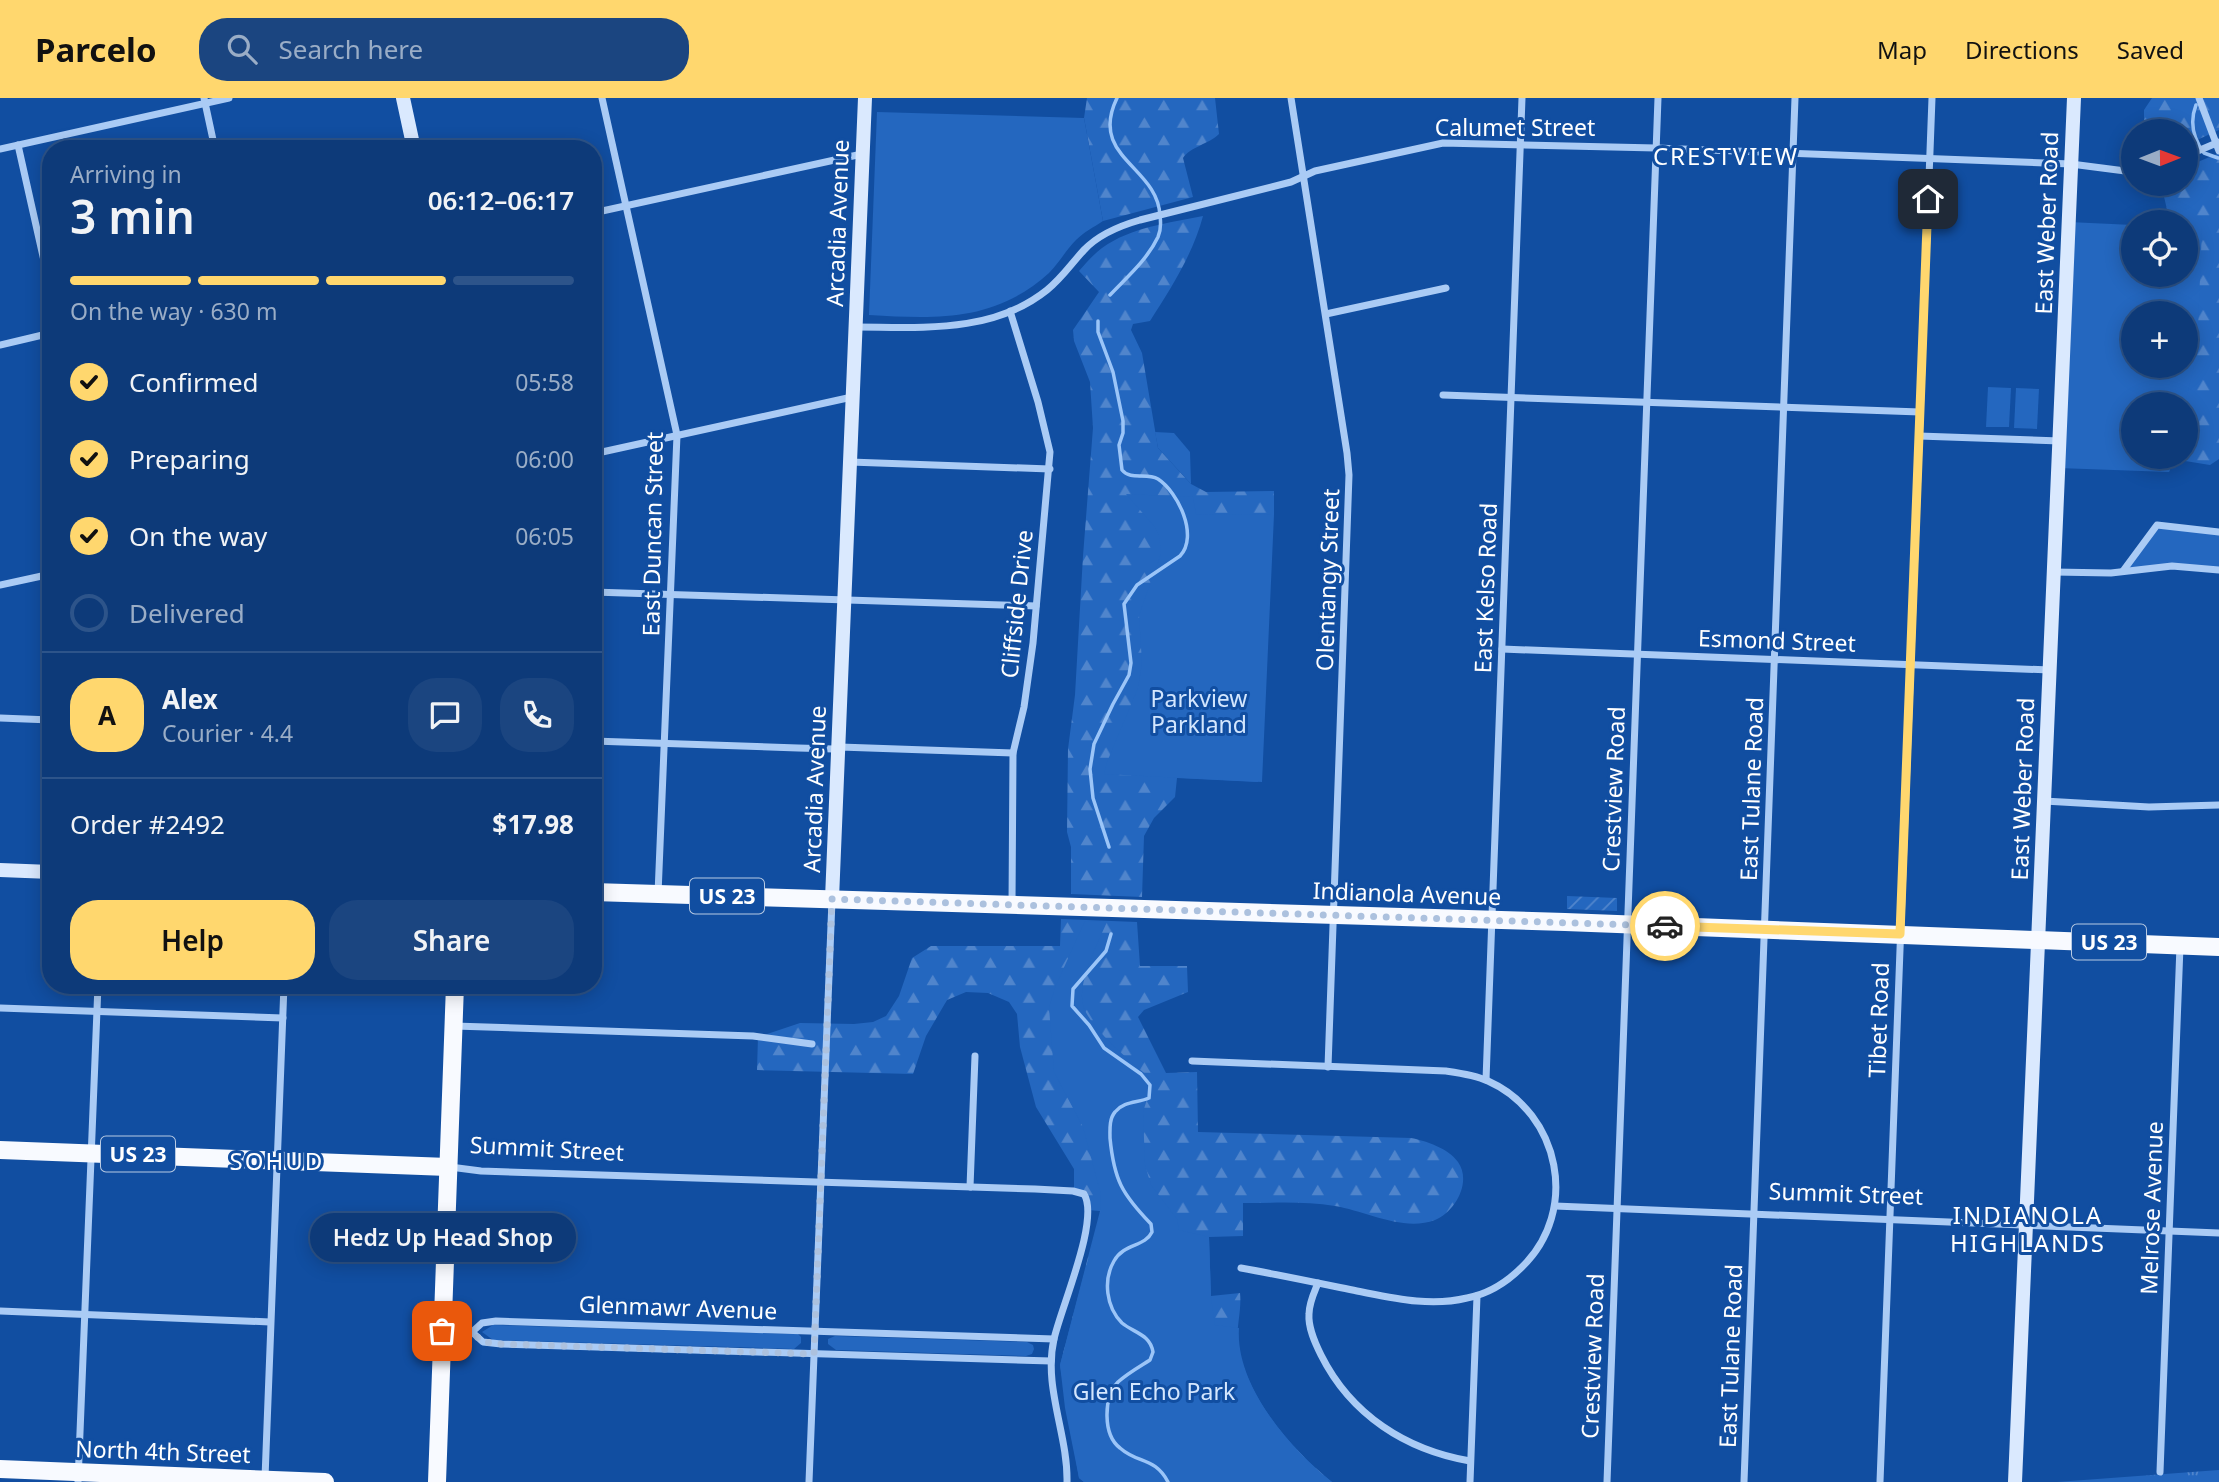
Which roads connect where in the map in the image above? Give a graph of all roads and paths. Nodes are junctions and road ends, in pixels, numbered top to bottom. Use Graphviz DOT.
graph roads {
  1 [pos="229,98"];
  2 [pos="403,98"];
  3 [pos="602,98"];
  4 [pos="864,98"];
  5 [pos="1291,98"];
  6 [pos="1522,98"];
  7 [pos="1658,98"];
  8 [pos="1795,98"];
  9 [pos="1932,98"];
  10 [pos="2074,98"];
  11 [pos="2199,98"];
  12 [pos="204,101"];
  13 [pos="213,140"];
  14 [pos="412,140"];
  15 [pos="2219,142"];
  16 [pos="1521,144"];
  17 [pos="18,145"];
  18 [pos="1656,148"];
  19 [pos="0,149"];
  20 [pos="2198,151"];
  21 [pos="2219,151"];
  22 [pos="1793,153"];
  23 [pos="862,154"];
  24 [pos="1930,159"];
  25 [pos="2071,164"];
  26 [pos="2121,170"];
  27 [pos="1304,176"];
  28 [pos="626,206"];
  29 [pos="602,211"];
  30 [pos="42,252"];
  31 [pos="1446,288"];
  32 [pos="1010,312"];
  33 [pos="1326,314"];
  34 [pos="855,327"];
  35 [pos="42,335"];
  36 [pos="0,345"];
  37 [pos="1443,396"];
  38 [pos="852,397"];
  39 [pos="1511,398"];
  40 [pos="1647,402"];
  41 [pos="1784,407"];
  42 [pos="1920,412"];
  43 [pos="677,435"];
  44 [pos="1919,436"];
  45 [pos="2060,441"];
  46 [pos="602,452"];
  47 [pos="850,462"];
  48 [pos="1050,469"];
  49 [pos="2219,532"];
  50 [pos="2219,570"];
  51 [pos="2123,571"];
  52 [pos="2054,572"];
  53 [pos="42,576"];
  54 [pos="0,586"];
  55 [pos="602,592"];
  56 [pos="671,594"];
  57 [pos="844,600"];
  58 [pos="1036,606"];
  59 [pos="1502,649"];
  60 [pos="1637,654"];
  61 [pos="1775,659"];
  62 [pos="1911,665"];
  63 [pos="2050,670"];
  64 [pos="0,719"];
  65 [pos="42,720"];
  66 [pos="602,740"];
  67 [pos="665,743"];
  68 [pos="838,748"];
  69 [pos="1013,753"];
  70 [pos="2045,801"];
  71 [pos="2219,805"];
  72 [pos="0,870"];
  73 [pos="42,872"];
  74 [pos="602,892"];
  75 [pos="659,894"];
  76 [pos="832,899"];
  77 [pos="1012,905"];
  78 [pos="1334,915"];
  79 [pos="1492,920"];
  80 [pos="1628,925"];
  81 [pos="1765,929"];
  82 [pos="1900,934"];
  83 [pos="2039,939"];
  84 [pos="2180,945"];
  85 [pos="2219,947"];
  86 [pos="98,994"];
  87 [pos="284,994"];
  88 [pos="455,994"];
  89 [pos="0,1008"];
  90 [pos="97,1012"];
  91 [pos="283,1018"];
  92 [pos="454,1026"];
  93 [pos="812,1044"];
  94 [pos="975,1056"];
  95 [pos="1192,1062"];
  96 [pos="1328,1067"];
  97 [pos="1486,1080"];
  98 [pos="0,1150"];
  99 [pos="91,1153"];
  100 [pos="276,1160"];
  101 [pos="448,1167"];
  102 [pos="821,1182"];
  103 [pos="970,1187"];
  104 [pos="1555,1206"];
  105 [pos="1617,1208"];
  106 [pos="1754,1213"];
  107 [pos="1890,1219"];
  108 [pos="2026,1225"];
  109 [pos="2169,1231"];
  110 [pos="2219,1233"];
  111 [pos="1241,1268"];
  112 [pos="1318,1283"];
  113 [pos="1477,1296"];
  114 [pos="0,1311"];
  115 [pos="85,1314"];
  116 [pos="270,1322"];
  117 [pos="442,1331"];
  118 [pos="815,1331"];
  119 [pos="472,1332"];
  120 [pos="1054,1339"];
  121 [pos="814,1354"];
  122 [pos="1051,1361"];
  123 [pos="1471,1461"];
  124 [pos="0,1469"];
  125 [pos="2160,1472"];
  126 [pos="78,1477"];
  127 [pos="265,1481"];
  128 [pos="325,1482"];
  129 [pos="437,1482"];
  130 [pos="809,1482"];
  131 [pos="1067,1482"];
  132 [pos="1470,1482"];
  133 [pos="1607,1482"];
  134 [pos="1744,1482"];
  135 [pos="1880,1482"];
  136 [pos="2015,1482"];
  1 -- 12 [label="street"];
  2 -- 14 [label="street"];
  3 -- 28 [label="street, East Duncan Street"];
  4 -- 23 [label="street, Arcadia Avenue"];
  5 -- 27 [label="street, Olentangy Street"];
  6 -- 16 [label="street, East Kelso Road"];
  7 -- 18 [label="street, Crestview Road"];
  8 -- 22 [label="street, East Tulane Road"];
  9 -- 24 [label="street, Tibet Road"];
  10 -- 25 [label="street, East Weber Road"];
  11 -- 21 [label="street"];
  12 -- 13 [label="street"];
  12 -- 17 [label="street"];
  15 -- 20 [label="street, bridge"];
  16 -- 18 [label="street, Calumet Street"];
  16 -- 27 [label="street, Calumet Street"];
  16 -- 39 [label="street, East Kelso Road"];
  17 -- 19 [label="street"];
  17 -- 30 [label="street"];
  18 -- 22 [label="street, Calumet Street"];
  18 -- 40 [label="street, Crestview Road"];
  22 -- 24 [label="street, Calumet Street"];
  22 -- 41 [label="street, East Tulane Road"];
  23 -- 28 [label="street"];
  23 -- 34 [label="street, Arcadia Avenue"];
  24 -- 25 [label="street, Calumet Street"];
  24 -- 42 [label="street, Tibet Road"];
  25 -- 26 [label="street, Calumet Street"];
  25 -- 45 [label="street, East Weber Road"];
  27 -- 32 [label="street, Calumet Street"];
  27 -- 33 [label="street, Olentangy Street"];
  28 -- 29 [label="street"];
  28 -- 43 [label="street, East Duncan Street"];
  31 -- 33 [label="street"];
  32 -- 34 [label="street, Calumet Street"];
  32 -- 48 [label="street, Cliffside Drive"];
  33 -- 78 [label="street, Olentangy Street"];
  34 -- 38 [label="street, Arcadia Avenue"];
  35 -- 36 [label="street"];
  37 -- 39 [label="street"];
  38 -- 43 [label="street"];
  38 -- 47 [label="street, Arcadia Avenue"];
  39 -- 40 [label="street"];
  39 -- 59 [label="street, East Kelso Road"];
  40 -- 41 [label="street"];
  40 -- 60 [label="street, Crestview Road"];
  41 -- 42 [label="street"];
  41 -- 61 [label="street, East Tulane Road"];
  42 -- 44 [label="street, Tibet Road"];
  43 -- 46 [label="street"];
  43 -- 56 [label="street, East Duncan Street"];
  44 -- 45 [label="street"];
  44 -- 62 [label="street, Tibet Road"];
  45 -- 52 [label="street, East Weber Road"];
  47 -- 48 [label="street"];
  47 -- 57 [label="street, Arcadia Avenue"];
  48 -- 58 [label="street, Cliffside Drive"];
  49 -- 51 [label="street"];
  50 -- 51 [label="street"];
  51 -- 52 [label="street"];
  52 -- 63 [label="street, East Weber Road"];
  53 -- 54 [label="street"];
  55 -- 56 [label="street"];
  56 -- 57 [label="street"];
  56 -- 67 [label="street, East Duncan Street"];
  57 -- 58 [label="street"];
  57 -- 68 [label="street, Arcadia Avenue"];
  58 -- 69 [label="street, Cliffside Drive"];
  59 -- 60 [label="street, Esmond Street"];
  59 -- 79 [label="street, East Kelso Road"];
  60 -- 61 [label="street, Esmond Street"];
  60 -- 80 [label="street, Crestview Road"];
  61 -- 62 [label="street, Esmond Street"];
  61 -- 81 [label="street, East Tulane Road"];
  62 -- 63 [label="street, Esmond Street"];
  62 -- 82 [label="street, Tibet Road"];
  63 -- 70 [label="street, East Weber Road"];
  64 -- 65 [label="street"];
  66 -- 67 [label="street"];
  67 -- 68 [label="street"];
  67 -- 75 [label="street, East Duncan Street"];
  68 -- 69 [label="street"];
  68 -- 76 [label="street, Arcadia Avenue"];
  69 -- 77 [label="street, Cliffside Drive"];
  70 -- 71 [label="street"];
  70 -- 83 [label="street, East Weber Road"];
  72 -- 73 [label="street"];
  74 -- 75 [label="main road, Indianola Avenue / US 23"];
  75 -- 76 [label="main road, Indianola Avenue / US 23"];
  76 -- 77 [label="main road, Indianola Avenue / US 23"];
  76 -- 102 [label="street, Arcadia Avenue"];
  77 -- 78 [label="main road, Indianola Avenue / US 23"];
  78 -- 79 [label="main road, Indianola Avenue / US 23"];
  78 -- 96 [label="street, Olentangy Street"];
  79 -- 80 [label="main road, Indianola Avenue / US 23"];
  79 -- 97 [label="street, East Kelso Road"];
  80 -- 81 [label="main road, Indianola Avenue / US 23"];
  80 -- 105 [label="street, Crestview Road"];
  81 -- 82 [label="main road, Indianola Avenue / US 23"];
  81 -- 106 [label="street, East Tulane Road"];
  82 -- 83 [label="main road, Indianola Avenue / US 23"];
  82 -- 107 [label="street, Tibet Road"];
  83 -- 84 [label="main road, Indianola Avenue / US 23"];
  83 -- 108 [label="street, East Weber Road"];
  84 -- 85 [label="main road, Indianola Avenue / US 23"];
  84 -- 109 [label="street, Melrose Avenue"];
  86 -- 90 [label="street"];
  87 -- 91 [label="street"];
  88 -- 92 [label="main road"];
  89 -- 90 [label="street"];
  90 -- 91 [label="street"];
  90 -- 99 [label="street"];
  91 -- 100 [label="street"];
  92 -- 93 [label="street"];
  92 -- 101 [label="main road"];
  94 -- 103 [label="street"];
  95 -- 96 [label="street"];
  96 -- 97 [label="street"];
  97 -- 104 [label="street"];
  98 -- 99 [label="main road, Summit Street / US 23"];
  99 -- 100 [label="main road, Summit Street / US 23"];
  99 -- 115 [label="street"];
  100 -- 101 [label="main road, Summit Street / US 23"];
  100 -- 116 [label="street"];
  101 -- 102 [label="street, Summit Street"];
  101 -- 117 [label="main road"];
  102 -- 103 [label="street, Summit Street"];
  102 -- 118 [label="street, Arcadia Avenue"];
  103 -- 120 [label="street, Summit Street"];
  104 -- 105 [label="street, Summit Street"];
  104 -- 113 [label="street"];
  105 -- 106 [label="street, Summit Street"];
  105 -- 133 [label="street, Crestview Road"];
  106 -- 107 [label="street, Summit Street"];
  106 -- 134 [label="street, East Tulane Road"];
  107 -- 108 [label="street, Summit Street"];
  107 -- 135 [label="street, Tibet Road"];
  108 -- 109 [label="street, Summit Street"];
  108 -- 136 [label="street, East Weber Road"];
  109 -- 110 [label="street, Summit Street"];
  109 -- 125 [label="street, Melrose Avenue"];
  111 -- 112 [label="street"];
  112 -- 113 [label="street"];
  112 -- 123 [label="street"];
  113 -- 123 [label="street"];
  114 -- 115 [label="street"];
  115 -- 116 [label="street"];
  115 -- 126 [label="street"];
  116 -- 127 [label="street"];
  117 -- 119 [label="street, Glenmawr Avenue"];
  117 -- 129 [label="main road"];
  118 -- 119 [label="street, Glenmawr Avenue"];
  118 -- 120 [label="street, Glenmawr Avenue"];
  118 -- 121 [label="street, Arcadia Avenue"];
  119 -- 121 [label="street, Glenmawr Avenue"];
  120 -- 122 [label="street"];
  121 -- 122 [label="street, Glenmawr Avenue"];
  121 -- 130 [label="street, Arcadia Avenue"];
  122 -- 131 [label="street"];
  123 -- 132 [label="street"];
  124 -- 126 [label="main road, North 4th Street"];
  126 -- 127 [label="main road, North 4th Street"];
  127 -- 128 [label="main road, North 4th Street"];
}
